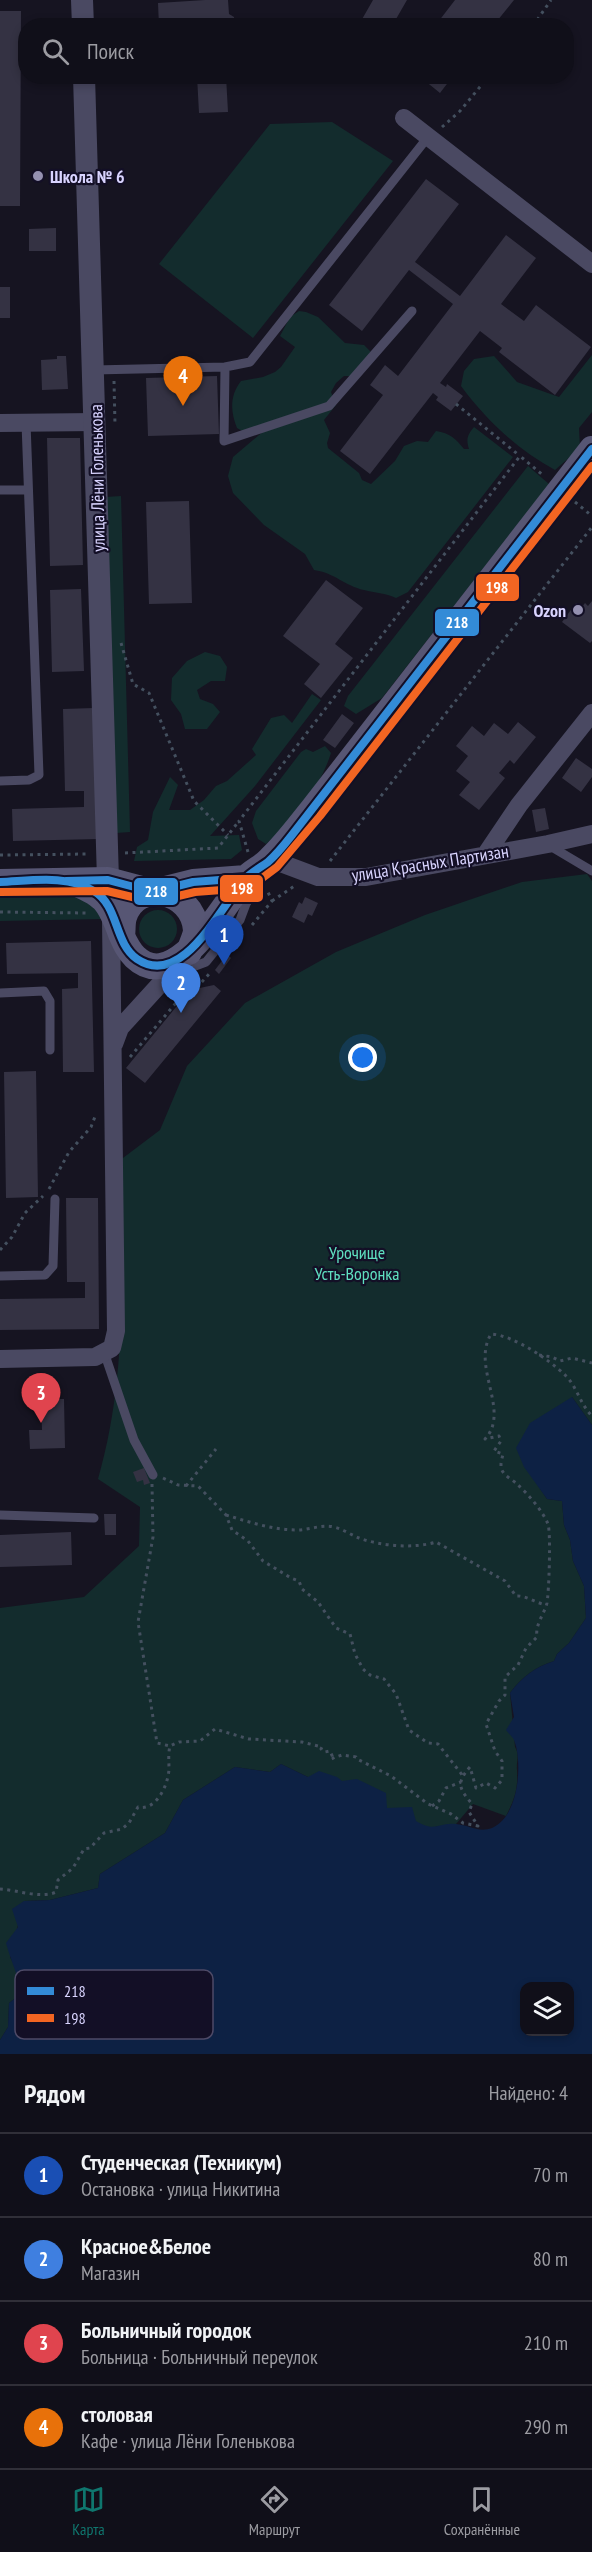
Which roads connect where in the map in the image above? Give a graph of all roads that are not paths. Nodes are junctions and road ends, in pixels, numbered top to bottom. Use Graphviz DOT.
graph roads {
  1 [pos="82,0"];
  2 [pos="82,18"];
  3 [pos="84,84"];
  4 [pos="404,118"];
  5 [pos="429,137"];
  6 [pos="592,264"];
  7 [pos="412,311"];
  8 [pos="225,367"];
  9 [pos="94,370"];
  10 [pos="96,422"];
  11 [pos="0,423"];
  12 [pos="26,423"];
  13 [pos="592,449"];
  14 [pos="0,490"];
  15 [pos="28,490"];
  16 [pos="592,713"];
  17 [pos="0,781"];
  18 [pos="592,834"];
  19 [pos="548,844"];
  20 [pos="486,854"];
  21 [pos="259,871"];
  22 [pos="592,871"];
  23 [pos="108,880"];
  24 [pos="70,881"];
  25 [pos="0,882"];
  26 [pos="153,892"];
  27 [pos="111,910"];
  28 [pos="122,936"];
  29 [pos="183,958"];
  30 [pos="0,993"];
  31 [pos="112,1048"];
  32 [pos="50,1050"];
  33 [pos="55,1199"];
  34 [pos="0,1275"];
  35 [pos="108,1350"];
  36 [pos="0,1359"];
  37 [pos="153,1475"];
  38 [pos="0,1515"];
  39 [pos="94,1518"];
  1 -- 2 [label="street"];
  3 -- 9 [label="street, улица Лёни Голенькова"];
  4 -- 5 [label="street"];
  5 -- 6 [label="street"];
  5 -- 8 [label="lane"];
  7 -- 8 [label="lane"];
  8 -- 9 [label="lane"];
  9 -- 10 [label="street, улица Лёни Голенькова"];
  10 -- 12 [label="street"];
  10 -- 23 [label="street, улица Лёни Голенькова"];
  11 -- 12 [label="street"];
  12 -- 15 [label="lane"];
  13 -- 21 [label="main road"];
  14 -- 15 [label="lane"];
  15 -- 17 [label="lane"];
  16 -- 20 [label="street"];
  18 -- 19 [label="street, улица Красных Партизан"];
  19 -- 20 [label="street, улица Красных Партизан"];
  19 -- 22 [label="lane"];
  20 -- 21 [label="street, улица Красных Партизан"];
  21 -- 26 [label="main road"];
  21 -- 29 [label="main road"];
  23 -- 24 [label="main road"];
  23 -- 26 [label="main road"];
  23 -- 27 [label="street"];
  24 -- 25 [label="main road"];
  24 -- 27 [label="main road"];
  26 -- 28 [label="main road"];
  26 -- 29 [label="main road"];
  27 -- 28 [label="main road"];
  27 -- 31 [label="street"];
  28 -- 29 [label="main road"];
  29 -- 31 [label="street"];
  30 -- 32 [label="lane"];
  31 -- 35 [label="street"];
  33 -- 34 [label="lane"];
  35 -- 36 [label="street"];
  35 -- 37 [label="lane"];
  38 -- 39 [label="lane"];
}
